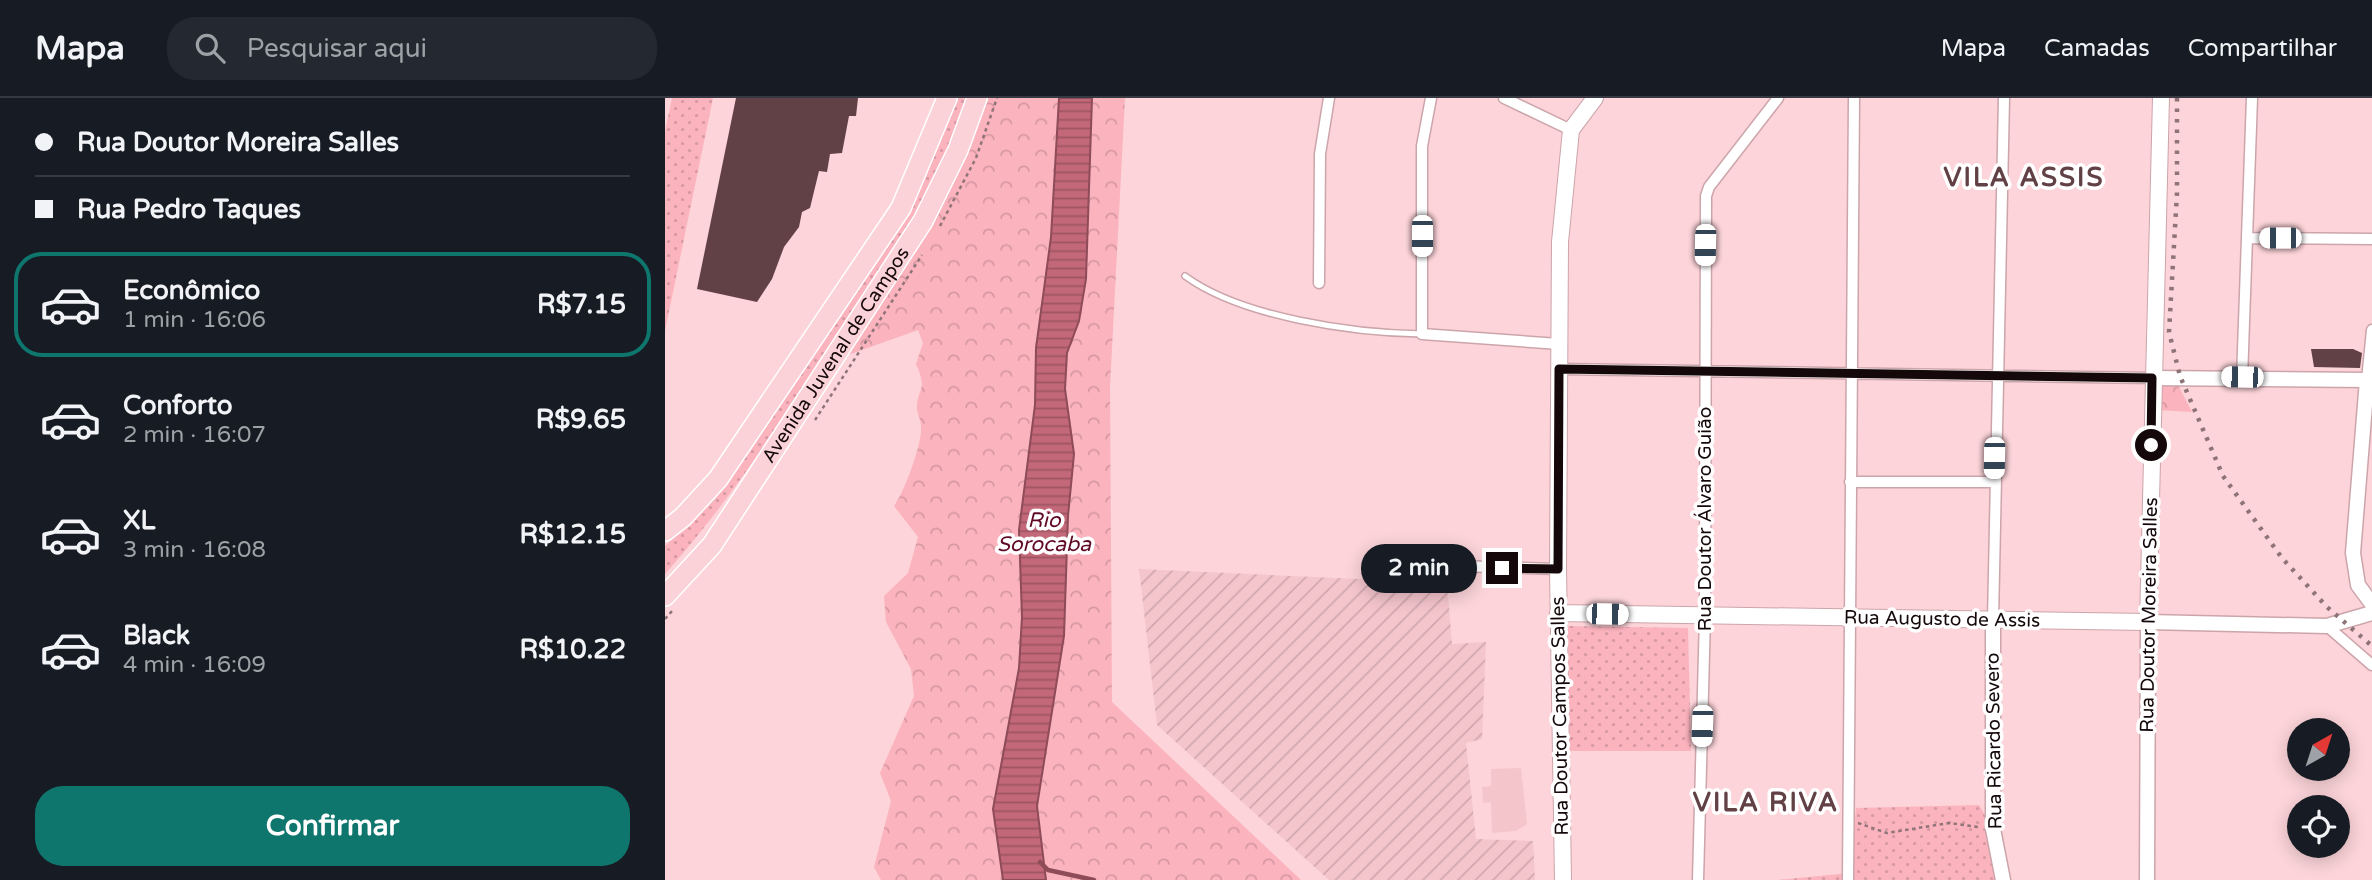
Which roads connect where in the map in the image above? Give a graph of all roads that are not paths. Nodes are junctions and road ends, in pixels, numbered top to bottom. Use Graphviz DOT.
graph roads {
  1 [pos="947,98"];
  2 [pos="977,98"];
  3 [pos="1329,98"];
  4 [pos="1431,98"];
  5 [pos="1504,98"];
  6 [pos="1595,98"];
  7 [pos="1778,98"];
  8 [pos="1854,98"];
  9 [pos="2004,98"];
  10 [pos="2161,98"];
  11 [pos="2252,98"];
  12 [pos="1571,130"];
  13 [pos="2248,238"];
  14 [pos="2372,239"];
  15 [pos="1185,276"];
  16 [pos="1319,283"];
  17 [pos="2372,330"];
  18 [pos="1422,334"];
  19 [pos="1559,344"];
  20 [pos="2152,354"];
  21 [pos="1559,369"];
  22 [pos="1706,371"];
  23 [pos="1851,373"];
  24 [pos="1996,376"];
  25 [pos="2172,377"];
  26 [pos="2242,377"];
  27 [pos="2152,378"];
  28 [pos="2367,380"];
  29 [pos="1850,482"];
  30 [pos="1994,482"];
  31 [pos="665,531"];
  32 [pos="1456,566"];
  33 [pos="692,567"];
  34 [pos="1558,569"];
  35 [pos="665,590"];
  36 [pos="665,596"];
  37 [pos="2372,604"];
  38 [pos="1558,613"];
  39 [pos="2372,614"];
  40 [pos="1705,615"];
  41 [pos="1850,618"];
  42 [pos="1993,620"];
  43 [pos="2148,622"];
  44 [pos="2327,626"];
  45 [pos="2372,665"];
  46 [pos="1563,880"];
  47 [pos="1699,880"];
  48 [pos="1848,880"];
  49 [pos="2003,880"];
  50 [pos="2147,880"];
  1 -- 31 [label="highway, Avenida Juvenal de Campos"];
  2 -- 33 [label="highway, Avenida Juvenal de Campos"];
  3 -- 16 [label="street"];
  4 -- 18 [label="street"];
  5 -- 12 [label="street"];
  6 -- 12 [label="main road"];
  7 -- 22 [label="street, Rua Doutor Álvaro Guião"];
  8 -- 23 [label="street"];
  9 -- 24 [label="street, Rua Ricardo Severo"];
  10 -- 20 [label="main road, Rua Doutor Moreira Salles"];
  11 -- 13 [label="street"];
  12 -- 19 [label="main road, Rua Doutor Campos Salles"];
  13 -- 14 [label="street"];
  13 -- 26 [label="street"];
  15 -- 18 [label="lane"];
  17 -- 28 [label="street"];
  18 -- 19 [label="street"];
  19 -- 21 [label="main road, Rua Doutor Campos Salles"];
  20 -- 25 [label="street"];
  20 -- 27 [label="main road, Rua Doutor Moreira Salles"];
  21 -- 22 [label="street"];
  21 -- 34 [label="main road, Rua Doutor Campos Salles"];
  22 -- 23 [label="street"];
  22 -- 40 [label="street, Rua Doutor Álvaro Guião"];
  23 -- 24 [label="street"];
  23 -- 29 [label="street"];
  24 -- 27 [label="street"];
  24 -- 30 [label="street, Rua Ricardo Severo"];
  25 -- 26 [label="street"];
  25 -- 27 [label="street"];
  26 -- 28 [label="street"];
  27 -- 43 [label="main road, Rua Doutor Moreira Salles"];
  28 -- 37 [label="street"];
  29 -- 30 [label="street"];
  29 -- 41 [label="street"];
  30 -- 42 [label="street, Rua Ricardo Severo"];
  32 -- 34 [label="street"];
  33 -- 35 [label="highway"];
  33 -- 36 [label="highway, Avenida Juvenal de Campos"];
  34 -- 38 [label="main road, Rua Doutor Campos Salles"];
  38 -- 40 [label="main road, Rua Augusto de Assis"];
  38 -- 46 [label="main road, Rua Doutor Campos Salles"];
  39 -- 44 [label="street, Rua Augusto de Assis"];
  40 -- 41 [label="main road, Rua Augusto de Assis"];
  40 -- 47 [label="street, Rua Doutor Álvaro Guião"];
  41 -- 42 [label="main road, Rua Augusto de Assis"];
  41 -- 48 [label="street"];
  42 -- 43 [label="main road, Rua Augusto de Assis"];
  42 -- 49 [label="street, Rua Ricardo Severo"];
  43 -- 44 [label="street, Rua Augusto de Assis"];
  43 -- 50 [label="street, Rua Doutor Moreira Salles"];
  44 -- 45 [label="street"];
}
